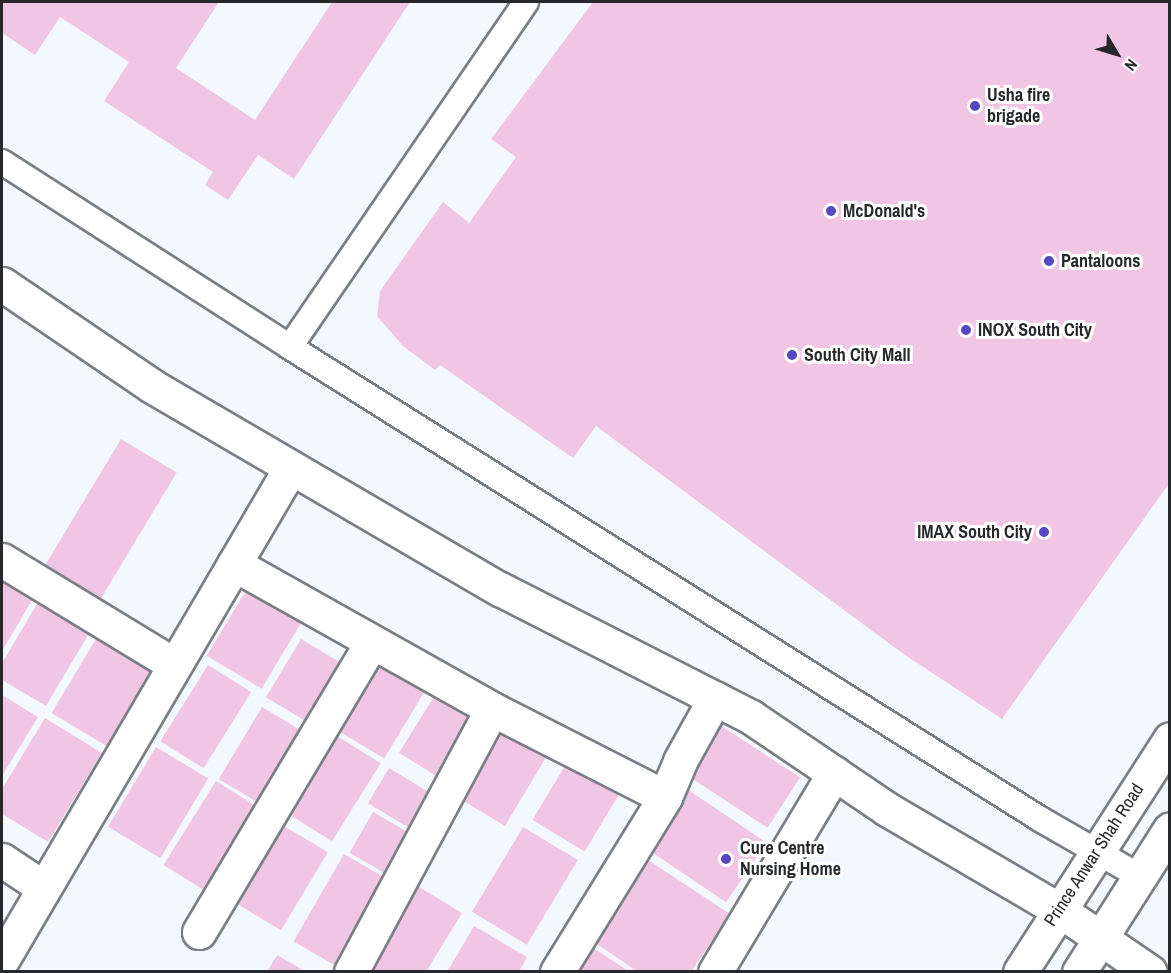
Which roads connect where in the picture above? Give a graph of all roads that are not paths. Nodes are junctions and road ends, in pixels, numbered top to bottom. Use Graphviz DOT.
graph roads {
  1 [pos="526,2"];
  2 [pos="2,162"];
  3 [pos="2,284"];
  4 [pos="290,346"];
  5 [pos="291,467"];
  6 [pos="2,560"];
  7 [pos="234,564"];
  8 [pos="372,642"];
  9 [pos="175,665"];
  10 [pos="715,698"];
  11 [pos="492,709"];
  12 [pos="1170,739"];
  13 [pos="834,773"];
  14 [pos="666,797"];
  15 [pos="1170,829"];
  16 [pos="1096,850"];
  17 [pos="2,860"];
  18 [pos="1138,876"];
  19 [pos="44,888"];
  20 [pos="1059,910"];
  21 [pos="199,932"];
  22 [pos="1101,937"];
  23 [pos="2,960"];
  24 [pos="351,972"];
  25 [pos="557,972"];
  26 [pos="715,972"];
  27 [pos="1020,972"];
  28 [pos="1079,972"];
  29 [pos="1150,972"];
  1 -- 4 [label="lane"];
  2 -- 4 [label="lane"];
  3 -- 5 [label="street"];
  4 -- 16 [label="lane"];
  5 -- 7 [label="street"];
  5 -- 10 [label="street"];
  6 -- 9 [label="street"];
  7 -- 8 [label="street"];
  7 -- 9 [label="street"];
  8 -- 11 [label="street"];
  8 -- 21 [label="street"];
  9 -- 19 [label="street"];
  10 -- 13 [label="street"];
  10 -- 14 [label="street"];
  11 -- 14 [label="street"];
  11 -- 24 [label="street"];
  12 -- 16 [label="street, Prince Anwar Shah Road"];
  13 -- 20 [label="street"];
  13 -- 26 [label="street"];
  14 -- 25 [label="street"];
  15 -- 18 [label="street"];
  16 -- 18 [label="lane"];
  16 -- 20 [label="street, Prince Anwar Shah Road"];
  17 -- 19 [label="street"];
  18 -- 22 [label="street"];
  19 -- 23 [label="street"];
  20 -- 22 [label="street"];
  20 -- 27 [label="street, Prince Anwar Shah Road"];
  22 -- 28 [label="street"];
  22 -- 29 [label="street"];
}
